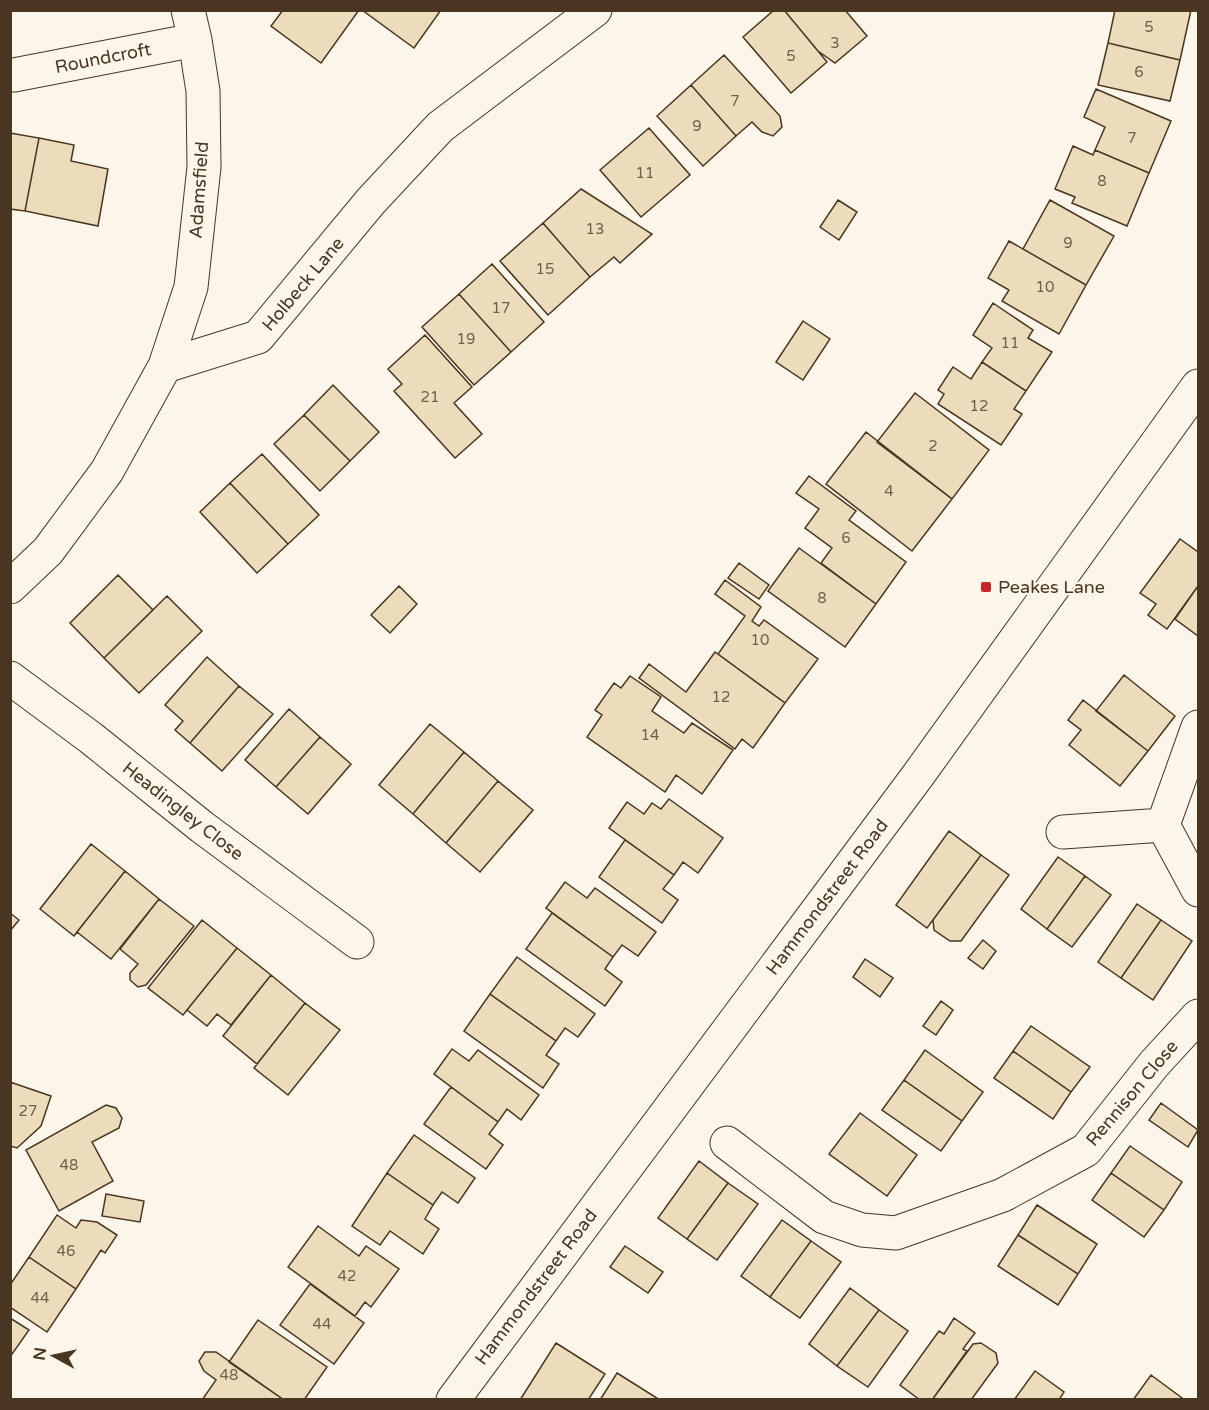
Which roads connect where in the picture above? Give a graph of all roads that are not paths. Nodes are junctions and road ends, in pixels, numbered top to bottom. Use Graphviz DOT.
graph roads {
  1 [pos="595,10"];
  2 [pos="191,25"];
  3 [pos="10,75"];
  4 [pos="165,366"];
  5 [pos="1197,390"];
  6 [pos="10,587"];
  7 [pos="10,678"];
  8 [pos="1198,727"];
  9 [pos="1163,825"];
  10 [pos="1062,832"];
  11 [pos="1198,890"];
  12 [pos="357,942"];
  13 [pos="1198,1016"];
  14 [pos="727,1143"];
  15 [pos="453,1400"];
  1 -- 4 [label="street, Holbeck Lane"];
  2 -- 3 [label="street, Roundcroft"];
  2 -- 4 [label="street, Adamsfield"];
  4 -- 6 [label="street"];
  5 -- 15 [label="street, Hammondstreet Road"];
  7 -- 12 [label="street, Headingley Close"];
  8 -- 9 [label="street"];
  9 -- 10 [label="street"];
  9 -- 11 [label="street"];
  13 -- 14 [label="street, Rennison Close"];
}
